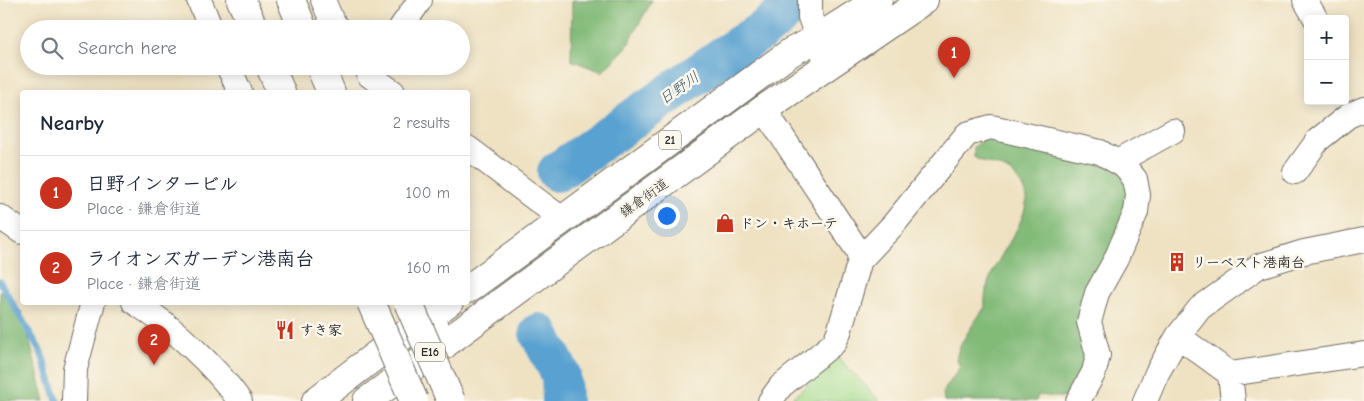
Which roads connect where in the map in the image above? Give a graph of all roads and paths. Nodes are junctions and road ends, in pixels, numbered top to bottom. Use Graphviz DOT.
graph roads {
  1 [pos="199,0"];
  2 [pos="228,0"];
  3 [pos="242,0"];
  4 [pos="277,0"];
  5 [pos="291,0"];
  6 [pos="323,0"];
  7 [pos="420,0"];
  8 [pos="878,0"];
  9 [pos="924,0"];
  10 [pos="1305,0"];
  11 [pos="1314,15"];
  12 [pos="813,18"];
  13 [pos="208,20"];
  14 [pos="236,20"];
  15 [pos="250,20"];
  16 [pos="285,20"];
  17 [pos="299,20"];
  18 [pos="332,20"];
  19 [pos="406,20"];
  20 [pos="828,66"];
  21 [pos="232,75"];
  22 [pos="260,75"];
  23 [pos="274,75"];
  24 [pos="309,75"];
  25 [pos="324,75"];
  26 [pos="375,75"];
  27 [pos="239,90"];
  28 [pos="266,90"];
  29 [pos="280,90"];
  30 [pos="315,90"];
  31 [pos="330,90"];
  32 [pos="391,90"];
  33 [pos="764,109"];
  34 [pos="1350,109"];
  35 [pos="1173,131"];
  36 [pos="470,149"];
  37 [pos="1117,162"];
  38 [pos="1295,172"];
  39 [pos="0,217"];
  40 [pos="562,218"];
  41 [pos="20,231"];
  42 [pos="1364,240"];
  43 [pos="860,260"];
  44 [pos="470,287"];
  45 [pos="92,305"];
  46 [pos="139,305"];
  47 [pos="358,305"];
  48 [pos="372,305"];
  49 [pos="427,306"];
  50 [pos="1178,336"];
  51 [pos="444,346"];
  52 [pos="379,353"];
  53 [pos="1364,354"];
  54 [pos="1230,374"];
  55 [pos="377,395"];
  56 [pos="74,401"];
  57 [pos="240,401"];
  58 [pos="316,401"];
  59 [pos="414,401"];
  60 [pos="451,401"];
  61 [pos="770,401"];
  62 [pos="1078,401"];
  63 [pos="1145,401"];
  64 [pos="1233,401"];
  1 -- 13 [label="street"];
  2 -- 14 [label="main road"];
  3 -- 15 [label="main road"];
  4 -- 16 [label="main road"];
  5 -- 17 [label="main road"];
  6 -- 18 [label="street"];
  7 -- 19 [label="street"];
  8 -- 12 [label="main road, 21"];
  9 -- 20 [label="main road, 鎌倉街道 / 21"];
  10 -- 11 [label="street"];
  12 -- 20 [label="street"];
  12 -- 40 [label="main road, 21"];
  20 -- 33 [label="main road, 鎌倉街道 / 21"];
  21 -- 27 [label="street"];
  22 -- 28 [label="main road"];
  23 -- 29 [label="main road"];
  24 -- 30 [label="main road"];
  25 -- 31 [label="main road"];
  26 -- 32 [label="street"];
  33 -- 43 [label="street"];
  33 -- 51 [label="main road, 鎌倉街道 / 21"];
  34 -- 38 [label="street"];
  35 -- 37 [label="street"];
  36 -- 40 [label="street"];
  37 -- 43 [label="street"];
  37 -- 62 [label="street"];
  39 -- 41 [label="street"];
  40 -- 44 [label="main road, 21"];
  42 -- 50 [label="street"];
  43 -- 61 [label="street"];
  45 -- 56 [label="street"];
  46 -- 57 [label="street"];
  47 -- 52 [label="main road"];
  48 -- 59 [label="main road, E16, bridge"];
  49 -- 51 [label="main road"];
  49 -- 52 [label="main road"];
  49 -- 60 [label="main road, E16, bridge"];
  50 -- 54 [label="street"];
  50 -- 63 [label="street"];
  51 -- 55 [label="main road, 鎌倉街道 / 21"];
  52 -- 55 [label="main road"];
  52 -- 58 [label="main road"];
  53 -- 54 [label="street"];
  54 -- 64 [label="street"];
}
